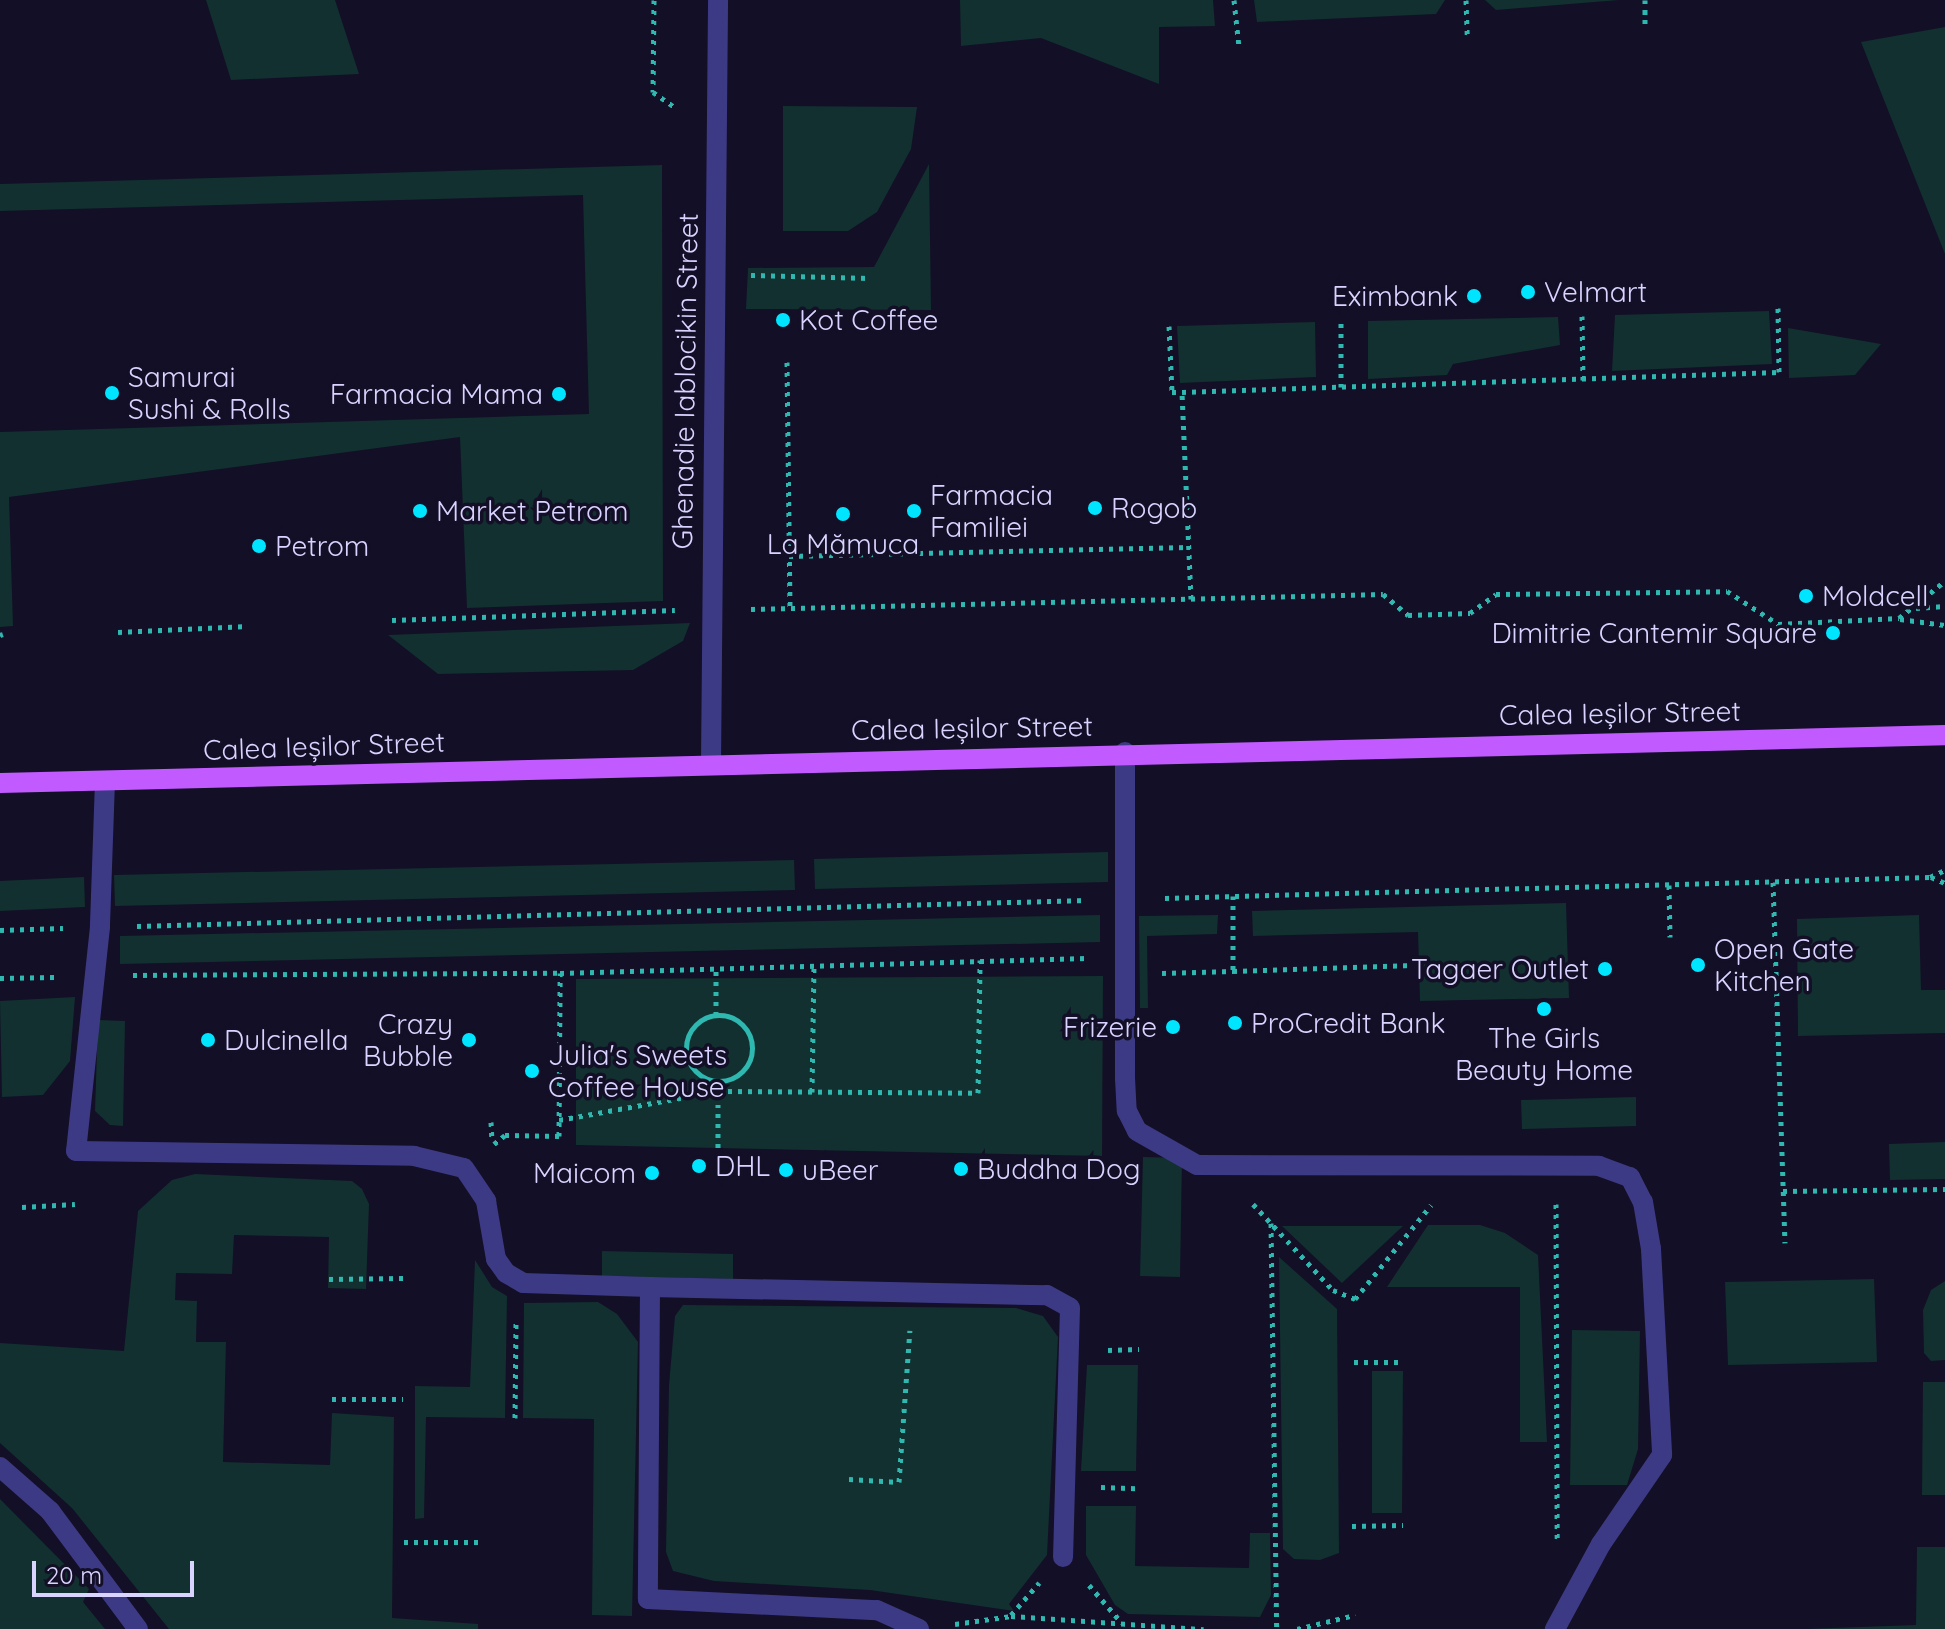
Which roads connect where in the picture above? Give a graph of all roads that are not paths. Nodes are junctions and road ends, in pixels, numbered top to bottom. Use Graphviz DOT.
graph roads {
  1 [pos="718,0"];
  2 [pos="1945,735"];
  3 [pos="1125,752"];
  4 [pos="711,763"];
  5 [pos="105,781"];
  6 [pos="0,783"];
  7 [pos="650,1287"];
  8 [pos="0,1467"];
  9 [pos="1063,1557"];
  10 [pos="929,1628"];
  11 [pos="138,1629"];
  12 [pos="1555,1629"];
  1 -- 4 [label="street, Ghenadie Iablocikin Street"];
  2 -- 3 [label="main road, Calea Ieșilor Street"];
  3 -- 4 [label="main road, Calea Ieșilor Street"];
  3 -- 12 [label="street"];
  4 -- 5 [label="main road, Calea Ieșilor Street"];
  5 -- 6 [label="main road, Calea Ieșilor Street"];
  5 -- 7 [label="street"];
  7 -- 9 [label="street"];
  7 -- 10 [label="street"];
  8 -- 11 [label="street"];
}
